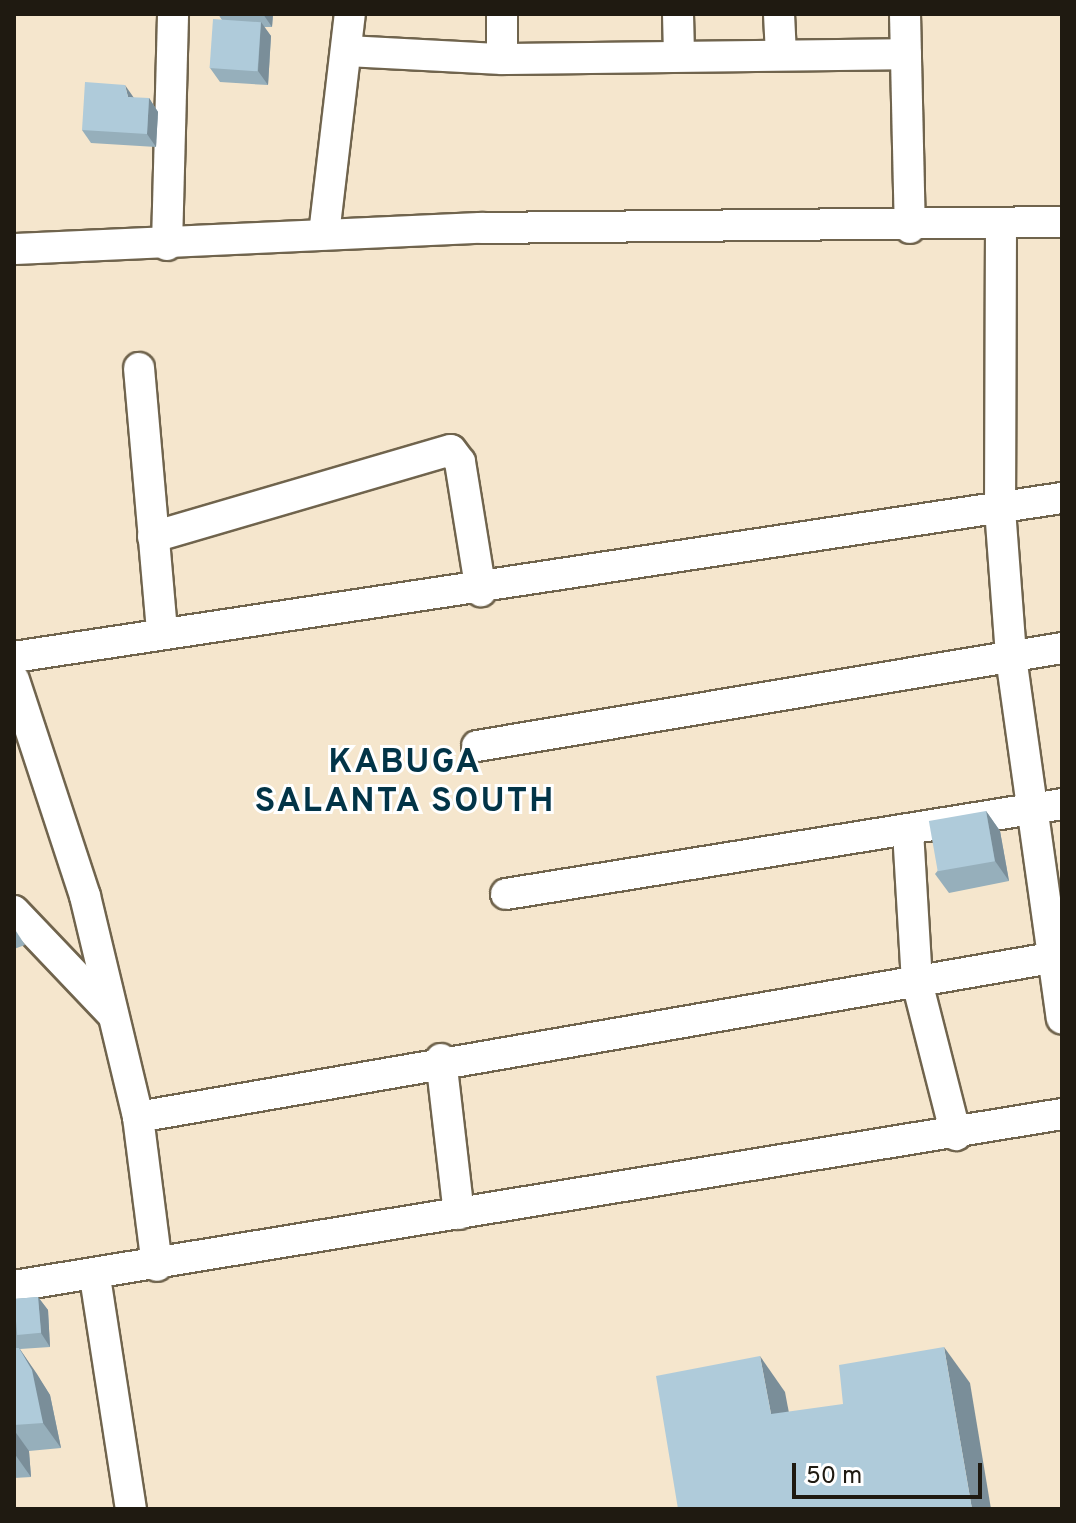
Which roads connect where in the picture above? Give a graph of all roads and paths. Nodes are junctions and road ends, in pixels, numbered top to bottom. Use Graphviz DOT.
graph roads {
  1 [pos="173,14"];
  2 [pos="350,14"];
  3 [pos="502,14"];
  4 [pos="678,14"];
  5 [pos="779,14"];
  6 [pos="905,14"];
  7 [pos="347,51"];
  8 [pos="906,54"];
  9 [pos="781,55"];
  10 [pos="679,56"];
  11 [pos="502,59"];
  12 [pos="1062,222"];
  13 [pos="1001,226"];
  14 [pos="910,228"];
  15 [pos="324,234"];
  16 [pos="167,245"];
  17 [pos="14,249"];
  18 [pos="139,368"];
  19 [pos="1062,498"];
  20 [pos="1000,509"];
  21 [pos="153,537"];
  22 [pos="481,591"];
  23 [pos="162,629"];
  24 [pos="1062,648"];
  25 [pos="14,657"];
  26 [pos="1011,657"];
  27 [pos="14,680"];
  28 [pos="477,746"];
  29 [pos="1048,806"];
  30 [pos="908,831"];
  31 [pos="506,894"];
  32 [pos="14,911"];
  33 [pos="1056,957"];
  34 [pos="917,982"];
  35 [pos="113,1014"];
  36 [pos="1062,1018"];
  37 [pos="441,1059"];
  38 [pos="1062,1114"];
  39 [pos="138,1117"];
  40 [pos="956,1135"];
  41 [pos="459,1214"];
  42 [pos="157,1266"];
  43 [pos="95,1277"];
  44 [pos="14,1286"];
  45 [pos="123,1508"];
  1 -- 16 [label="street"];
  2 -- 7 [label="street"];
  3 -- 11 [label="street"];
  4 -- 10 [label="street"];
  5 -- 9 [label="street"];
  6 -- 8 [label="street"];
  7 -- 11 [label="street"];
  7 -- 15 [label="street"];
  8 -- 9 [label="street"];
  8 -- 14 [label="street"];
  9 -- 10 [label="street"];
  10 -- 11 [label="street"];
  12 -- 13 [label="street"];
  13 -- 14 [label="street"];
  13 -- 20 [label="street"];
  14 -- 15 [label="street"];
  15 -- 16 [label="street"];
  16 -- 17 [label="street"];
  18 -- 21 [label="street"];
  19 -- 20 [label="street"];
  20 -- 22 [label="street"];
  20 -- 26 [label="street"];
  21 -- 22 [label="street"];
  21 -- 23 [label="street"];
  22 -- 23 [label="street"];
  23 -- 25 [label="street"];
  24 -- 26 [label="street"];
  26 -- 28 [label="street"];
  26 -- 29 [label="street"];
  27 -- 35 [label="street"];
  29 -- 30 [label="street"];
  29 -- 33 [label="street"];
  30 -- 31 [label="street"];
  30 -- 34 [label="street"];
  32 -- 35 [label="street"];
  33 -- 34 [label="street"];
  33 -- 36 [label="street"];
  34 -- 37 [label="street"];
  34 -- 40 [label="street"];
  35 -- 39 [label="street"];
  37 -- 39 [label="street"];
  37 -- 41 [label="street"];
  38 -- 40 [label="street"];
  39 -- 42 [label="street"];
  40 -- 41 [label="street"];
  41 -- 42 [label="street"];
  42 -- 43 [label="street"];
  43 -- 44 [label="street"];
  43 -- 45 [label="street"];
}
